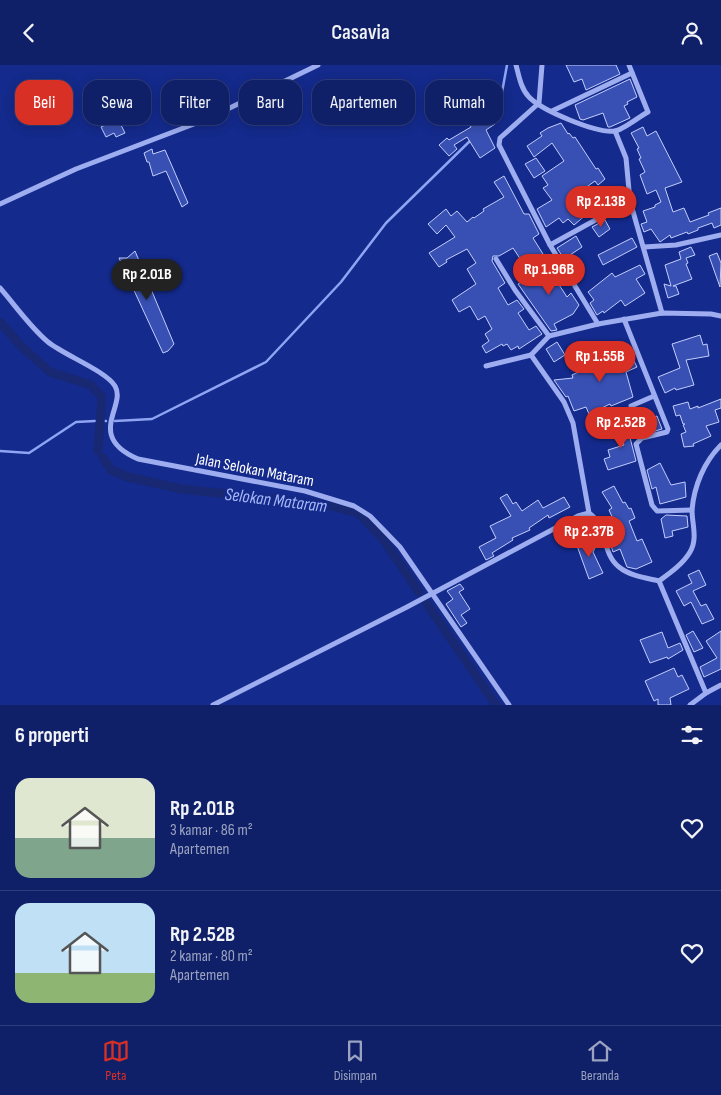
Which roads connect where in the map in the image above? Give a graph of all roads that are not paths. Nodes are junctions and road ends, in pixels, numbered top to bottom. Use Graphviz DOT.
graph roads {
  1 [pos="318,65"];
  2 [pos="516,65"];
  3 [pos="542,65"];
  4 [pos="629,65"];
  5 [pos="632,73"];
  6 [pos="539,103"];
  7 [pos="552,111"];
  8 [pos="615,131"];
  9 [pos="630,201"];
  10 [pos="0,204"];
  11 [pos="721,235"];
  12 [pos="550,245"];
  13 [pos="644,247"];
  14 [pos="496,259"];
  15 [pos="0,287"];
  16 [pos="662,313"];
  17 [pos="721,317"];
  18 [pos="624,319"];
  19 [pos="598,324"];
  20 [pos="549,337"];
  21 [pos="531,355"];
  22 [pos="486,366"];
  23 [pos="654,396"];
  24 [pos="631,406"];
  25 [pos="721,445"];
  26 [pos="692,510"];
  27 [pos="589,513"];
  28 [pos="659,581"];
  29 [pos="433,592"];
  30 [pos="721,685"];
  31 [pos="706,693"];
  32 [pos="213,705"];
  33 [pos="509,705"];
  34 [pos="690,705"];
  1 -- 10 [label="street"];
  2 -- 6 [label="street"];
  3 -- 6 [label="street"];
  4 -- 5 [label="street"];
  5 -- 7 [label="street"];
  5 -- 8 [label="street"];
  6 -- 7 [label="street"];
  6 -- 12 [label="street"];
  7 -- 8 [label="street"];
  8 -- 9 [label="street"];
  9 -- 12 [label="street"];
  9 -- 13 [label="street"];
  11 -- 13 [label="street"];
  12 -- 19 [label="street"];
  13 -- 16 [label="street"];
  14 -- 20 [label="street"];
  15 -- 29 [label="street, Jalan Selokan Mataram"];
  16 -- 17 [label="street"];
  16 -- 18 [label="street"];
  18 -- 19 [label="street"];
  18 -- 23 [label="street"];
  19 -- 20 [label="street"];
  20 -- 21 [label="street"];
  21 -- 22 [label="street"];
  21 -- 27 [label="street"];
  23 -- 24 [label="street"];
  23 -- 26 [label="street"];
  25 -- 26 [label="street"];
  26 -- 28 [label="street"];
  27 -- 28 [label="street"];
  27 -- 29 [label="street"];
  28 -- 31 [label="street"];
  29 -- 32 [label="street"];
  29 -- 33 [label="street, Jalan Selokan Mataram"];
  30 -- 31 [label="street"];
  31 -- 34 [label="street"];
}
